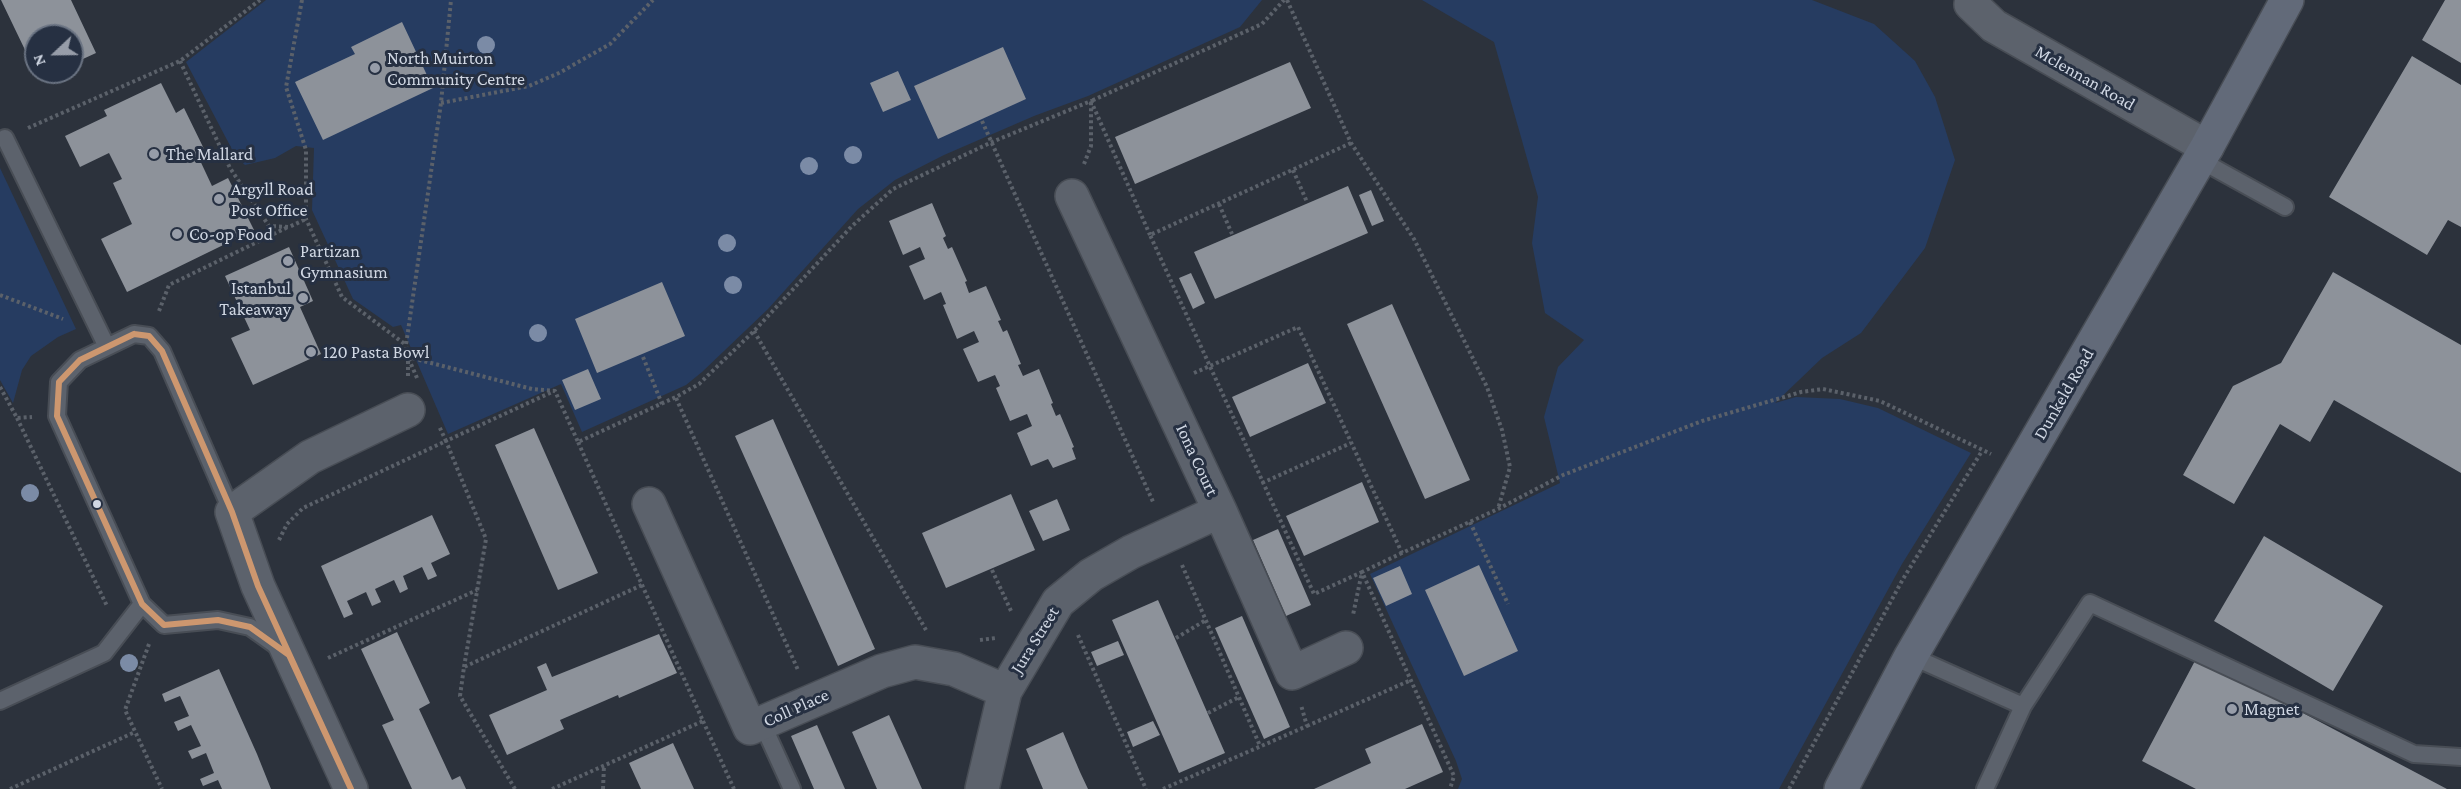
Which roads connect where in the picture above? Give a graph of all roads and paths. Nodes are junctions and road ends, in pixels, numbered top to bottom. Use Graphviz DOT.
graph roads {
  1 [pos="260,0"];
  2 [pos="302,0"];
  3 [pos="451,0"];
  4 [pos="653,0"];
  5 [pos="1286,0"];
  6 [pos="1972,0"];
  7 [pos="2287,0"];
  8 [pos="180,61"];
  9 [pos="1091,101"];
  10 [pos="441,103"];
  11 [pos="982,121"];
  12 [pos="5,138"];
  13 [pos="992,142"];
  14 [pos="1351,143"];
  15 [pos="2204,154"];
  16 [pos="1293,170"];
  17 [pos="1072,196"];
  18 [pos="1308,202"];
  19 [pos="1219,204"];
  20 [pos="2285,207"];
  21 [pos="306,219"];
  22 [pos="289,227"];
  23 [pos="1232,234"];
  24 [pos="1150,235"];
  25 [pos="0,294"];
  26 [pos="754,331"];
  27 [pos="149,336"];
  28 [pos="105,341"];
  29 [pos="406,345"];
  30 [pos="408,357"];
  31 [pos="643,357"];
  32 [pos="1209,367"];
  33 [pos="0,387"];
  34 [pos="1163,387"];
  35 [pos="555,391"];
  36 [pos="676,398"];
  37 [pos="662,404"];
  38 [pos="422,406"];
  39 [pos="57,416"];
  40 [pos="17,418"];
  41 [pos="446,441"];
  42 [pos="578,442"];
  43 [pos="1351,442"];
  44 [pos="1982,451"];
  45 [pos="2023,464"];
  46 [pos="1262,483"];
  47 [pos="649,504"];
  48 [pos="1498,509"];
  49 [pos="1220,510"];
  50 [pos="232,512"];
  51 [pos="1156,513"];
  52 [pos="1470,522"];
  53 [pos="276,549"];
  54 [pos="1402,553"];
  55 [pos="1173,559"];
  56 [pos="992,570"];
  57 [pos="1362,572"];
  58 [pos="642,585"];
  59 [pos="477,590"];
  60 [pos="1062,599"];
  61 [pos="142,604"];
  62 [pos="1508,604"];
  63 [pos="1015,618"];
  64 [pos="1206,620"];
  65 [pos="164,625"];
  66 [pos="123,628"];
  67 [pos="917,636"];
  68 [pos="1002,636"];
  69 [pos="1176,638"];
  70 [pos="977,641"];
  71 [pos="147,647"];
  72 [pos="1346,648"];
  73 [pos="155,649"];
  74 [pos="1911,656"];
  75 [pos="304,658"];
  76 [pos="464,667"];
  77 [pos="1292,673"];
  78 [pos="800,675"];
  79 [pos="1411,680"];
  80 [pos="1005,691"];
  81 [pos="1239,697"];
  82 [pos="0,701"];
  83 [pos="2023,706"];
  84 [pos="1208,713"];
  85 [pos="703,721"];
  86 [pos="762,723"];
  87 [pos="1307,726"];
  88 [pos="135,732"];
  89 [pos="1260,746"];
  90 [pos="2461,757"];
  91 [pos="604,765"];
  92 [pos="10,789"];
  93 [pos="162,789"];
  94 [pos="351,789"];
  95 [pos="514,789"];
  96 [pos="552,789"];
  97 [pos="603,789"];
  98 [pos="734,789"];
  99 [pos="792,789"];
  100 [pos="982,789"];
  101 [pos="1146,789"];
  102 [pos="1163,789"];
  103 [pos="1450,789"];
  104 [pos="1789,789"];
  105 [pos="1840,789"];
  106 [pos="1985,789"];
  1 -- 8 [label="path"];
  2 -- 21 [label="path"];
  3 -- 10 [label="path"];
  4 -- 10 [label="path"];
  5 -- 9 [label="path"];
  5 -- 14 [label="path"];
  6 -- 15 [label="street, Mclennan Road"];
  7 -- 15 [label="main road, Dunkeld Road"];
  8 -- 12 [label="path"];
  8 -- 22 [label="path"];
  9 -- 13 [label="path"];
  9 -- 17 [label="path"];
  9 -- 24 [label="path"];
  10 -- 29 [label="path"];
  11 -- 13 [label="path"];
  12 -- 28 [label="lane"];
  13 -- 26 [label="path"];
  13 -- 51 [label="path"];
  14 -- 16 [label="path"];
  14 -- 48 [label="path"];
  15 -- 20 [label="lane"];
  15 -- 45 [label="main road, Dunkeld Road"];
  16 -- 18 [label="path"];
  16 -- 19 [label="path"];
  17 -- 34 [label="street, Iona Court"];
  19 -- 23 [label="path"];
  19 -- 24 [label="path"];
  21 -- 22 [label="path"];
  21 -- 29 [label="path"];
  22 -- 27 [label="path"];
  24 -- 32 [label="path"];
  25 -- 28 [label="path"];
  26 -- 36 [label="path"];
  26 -- 67 [label="path"];
  27 -- 28 [label="lane"];
  27 -- 50 [label="lane"];
  28 -- 39 [label="lane"];
  29 -- 30 [label="path"];
  30 -- 35 [label="path"];
  30 -- 38 [label="path"];
  30 -- 38 [label="path"];
  31 -- 37 [label="path"];
  32 -- 34 [label="path"];
  32 -- 43 [label="path"];
  32 -- 46 [label="path"];
  33 -- 40 [label="path"];
  34 -- 49 [label="street, Iona Court"];
  35 -- 41 [label="path"];
  35 -- 42 [label="path"];
  36 -- 37 [label="path"];
  36 -- 78 [label="path"];
  37 -- 42 [label="path"];
  38 -- 41 [label="path"];
  38 -- 50 [label="street"];
  39 -- 40 [label="path"];
  39 -- 61 [label="lane"];
  40 -- 66 [label="path"];
  41 -- 53 [label="path"];
  41 -- 59 [label="path"];
  42 -- 58 [label="path"];
  43 -- 46 [label="path"];
  43 -- 54 [label="path"];
  44 -- 45 [label="path"];
  44 -- 48 [label="path"];
  44 -- 104 [label="path"];
  45 -- 74 [label="main road, Dunkeld Road"];
  46 -- 57 [label="path"];
  47 -- 86 [label="street, Coll Place"];
  48 -- 52 [label="path"];
  49 -- 60 [label="street, Jura Street"];
  49 -- 77 [label="street, Iona Court"];
  50 -- 75 [label="street"];
  52 -- 54 [label="path"];
  52 -- 62 [label="path"];
  54 -- 57 [label="path"];
  55 -- 64 [label="path"];
  56 -- 63 [label="path"];
  57 -- 72 [label="path"];
  57 -- 79 [label="path"];
  58 -- 76 [label="path"];
  58 -- 85 [label="path"];
  59 -- 75 [label="path"];
  59 -- 76 [label="path"];
  60 -- 80 [label="street, Jura Street"];
  60 -- 101 [label="path"];
  61 -- 65 [label="lane"];
  61 -- 66 [label="lane"];
  64 -- 69 [label="path"];
  64 -- 81 [label="path"];
  65 -- 71 [label="path"];
  65 -- 75 [label="lane"];
  66 -- 71 [label="path"];
  66 -- 82 [label="lane"];
  68 -- 70 [label="path"];
  71 -- 73 [label="path"];
  71 -- 88 [label="path"];
  72 -- 77 [label="street"];
  74 -- 83 [label="lane"];
  74 -- 105 [label="main road, Dunkeld Road"];
  75 -- 94 [label="street"];
  76 -- 95 [label="path"];
  77 -- 87 [label="path"];
  79 -- 87 [label="path"];
  79 -- 103 [label="path"];
  80 -- 86 [label="street, Coll Place"];
  80 -- 100 [label="street, Jura Street"];
  81 -- 84 [label="path"];
  81 -- 89 [label="path"];
  83 -- 90 [label="lane"];
  83 -- 106 [label="lane"];
  85 -- 91 [label="path"];
  85 -- 98 [label="path"];
  86 -- 99 [label="lane"];
  87 -- 89 [label="path"];
  88 -- 92 [label="path"];
  88 -- 93 [label="path"];
  89 -- 102 [label="path"];
  91 -- 96 [label="path"];
  91 -- 97 [label="path"];
}
